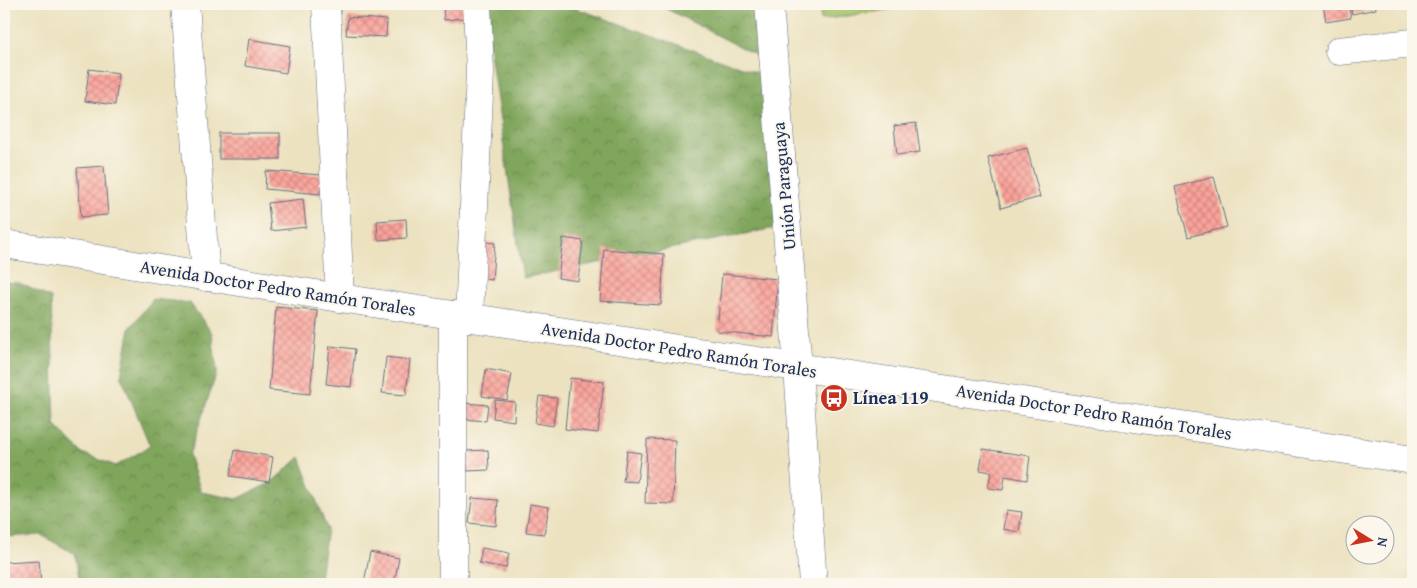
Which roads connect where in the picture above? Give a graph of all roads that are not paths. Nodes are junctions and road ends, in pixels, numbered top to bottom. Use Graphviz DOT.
graph roads {
  1 [pos="186,4"];
  2 [pos="326,4"];
  3 [pos="477,4"];
  4 [pos="769,4"];
  5 [pos="1413,43"];
  6 [pos="1339,51"];
  7 [pos="4,244"];
  8 [pos="206,277"];
  9 [pos="340,298"];
  10 [pos="461,316"];
  11 [pos="798,368"];
  12 [pos="1413,460"];
  13 [pos="453,584"];
  14 [pos="813,584"];
  1 -- 8 [label="street"];
  2 -- 9 [label="street"];
  3 -- 10 [label="street"];
  4 -- 11 [label="street, Unión Paraguaya"];
  5 -- 6 [label="street"];
  7 -- 8 [label="street, Avenida Doctor Pedro Ramón Torales"];
  8 -- 9 [label="street, Avenida Doctor Pedro Ramón Torales"];
  9 -- 10 [label="street, Avenida Doctor Pedro Ramón Torales"];
  10 -- 11 [label="street, Avenida Doctor Pedro Ramón Torales"];
  10 -- 13 [label="street"];
  11 -- 12 [label="street, Avenida Doctor Pedro Ramón Torales"];
  11 -- 14 [label="street, Unión Paraguaya"];
}
